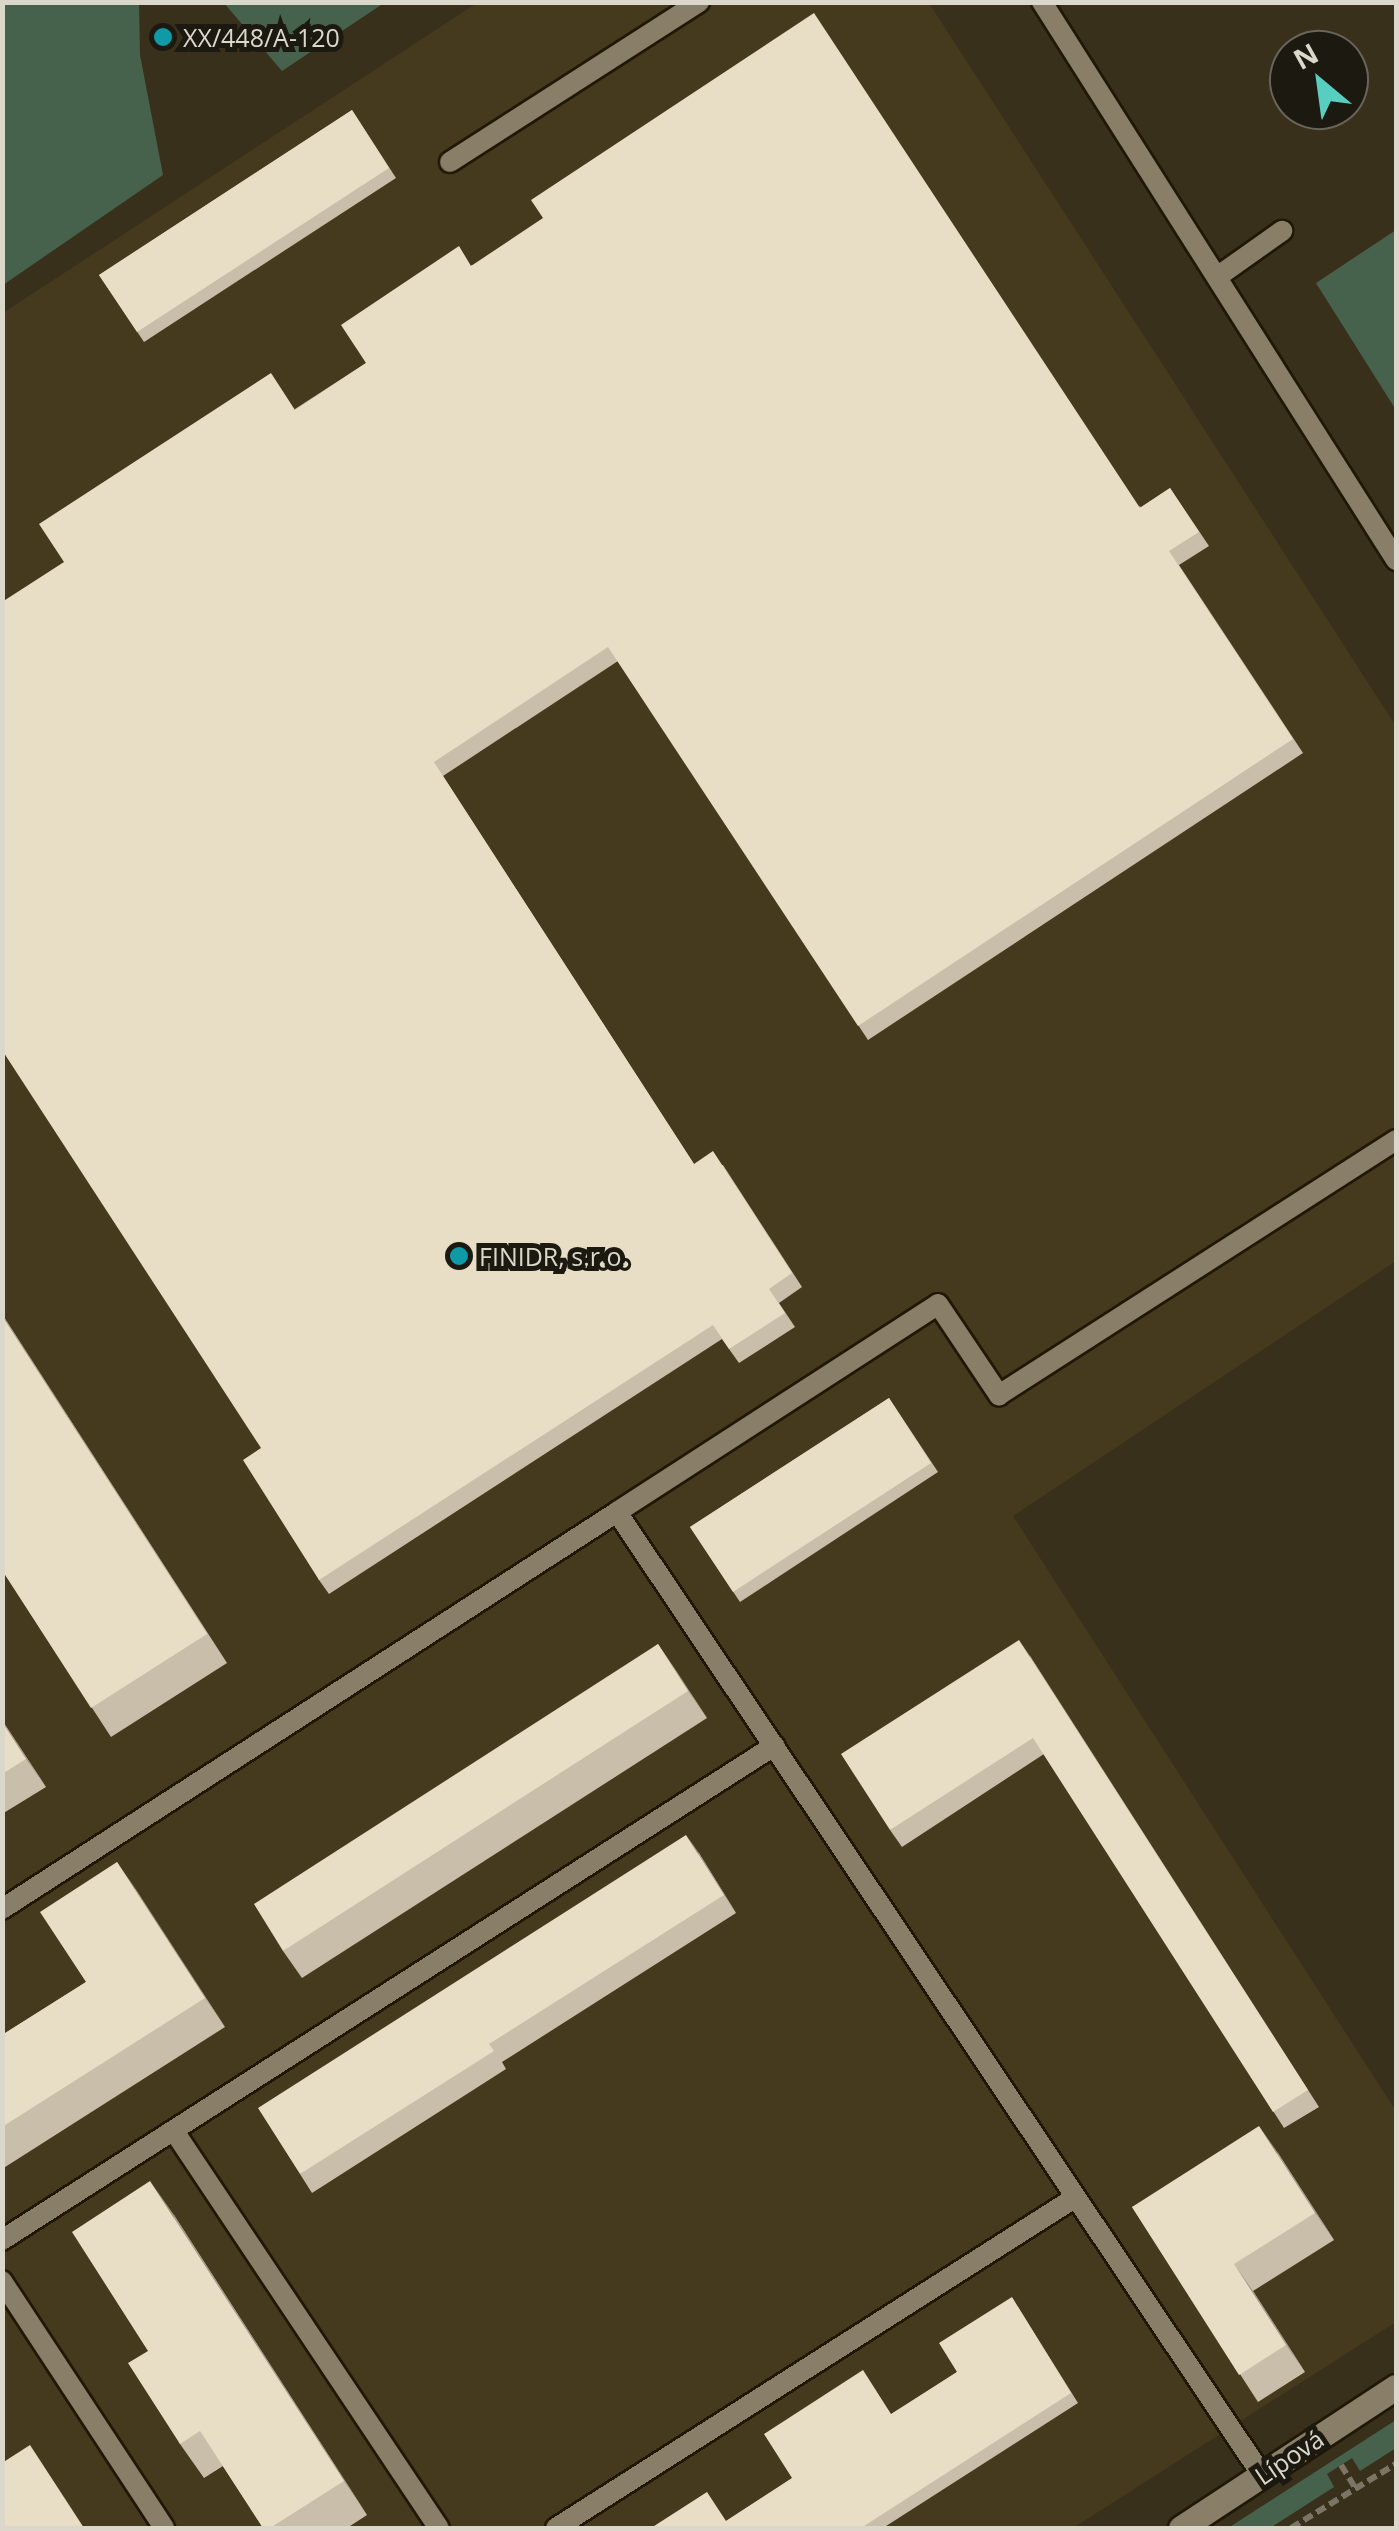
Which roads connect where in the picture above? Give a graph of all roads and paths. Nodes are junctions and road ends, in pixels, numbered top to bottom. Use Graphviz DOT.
graph roads {
  1 [pos="698,2"];
  2 [pos="1042,2"];
  3 [pos="450,162"];
  4 [pos="1282,231"];
  5 [pos="1217,277"];
  6 [pos="1396,560"];
  7 [pos="1396,1140"];
  8 [pos="617,1512"];
  9 [pos="774,1746"];
  10 [pos="2,1909"];
  11 [pos="174,2131"];
  12 [pos="1076,2197"];
  13 [pos="2,2240"];
  14 [pos="2,2281"];
  15 [pos="1396,2387"];
  16 [pos="1396,2464"];
  17 [pos="1262,2475"];
  18 [pos="164,2528"];
  19 [pos="440,2528"];
  20 [pos="556,2528"];
  21 [pos="1181,2528"];
  22 [pos="1292,2528"];
  1 -- 3 [label="lane"];
  2 -- 5 [label="lane"];
  4 -- 5 [label="lane"];
  5 -- 6 [label="lane"];
  7 -- 8 [label="lane"];
  8 -- 9 [label="lane"];
  8 -- 10 [label="lane"];
  9 -- 11 [label="lane"];
  9 -- 12 [label="lane"];
  11 -- 13 [label="lane"];
  11 -- 19 [label="lane"];
  12 -- 17 [label="lane"];
  12 -- 20 [label="lane"];
  14 -- 18 [label="lane"];
  15 -- 17 [label="street, Lípová"];
  16 -- 22 [label="path"];
  17 -- 21 [label="street, Lípová"];
}
